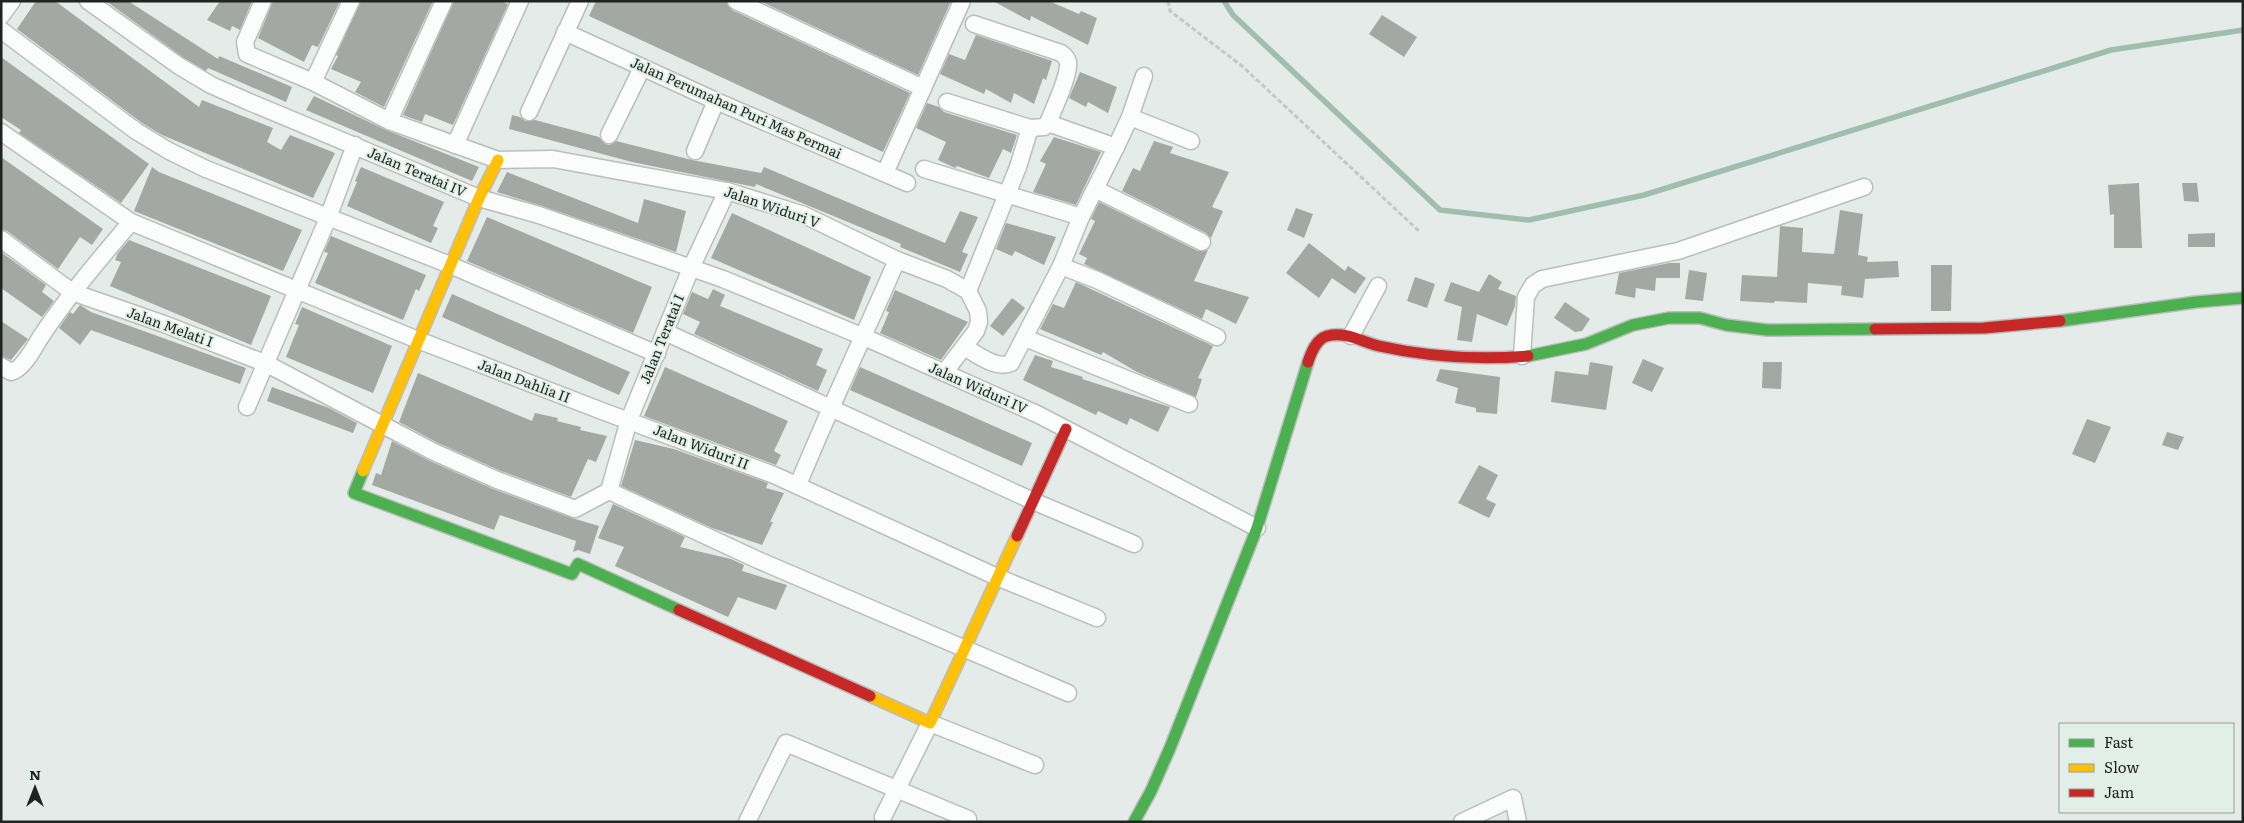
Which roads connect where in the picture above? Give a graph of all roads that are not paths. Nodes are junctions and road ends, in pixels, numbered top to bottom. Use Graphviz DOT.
graph roads {
  1 [pos="12,1"];
  2 [pos="88,1"];
  3 [pos="263,1"];
  4 [pos="351,1"];
  5 [pos="444,1"];
  6 [pos="520,1"];
  7 [pos="580,1"];
  8 [pos="736,1"];
  9 [pos="961,3"];
  10 [pos="1,16"];
  11 [pos="974,24"];
  12 [pos="1,30"];
  13 [pos="565,32"];
  14 [pos="642,68"];
  15 [pos="1144,76"];
  16 [pos="313,82"];
  17 [pos="923,88"];
  18 [pos="716,101"];
  19 [pos="947,102"];
  20 [pos="529,112"];
  21 [pos="1130,117"];
  22 [pos="389,121"];
  23 [pos="1048,123"];
  24 [pos="1030,128"];
  25 [pos="1,132"];
  26 [pos="608,135"];
  27 [pos="1191,141"];
  28 [pos="455,145"];
  29 [pos="355,146"];
  30 [pos="1116,147"];
  31 [pos="695,151"];
  32 [pos="498,160"];
  33 [pos="924,169"];
  34 [pos="885,173"];
  35 [pos="907,183"];
  36 [pos="1864,187"];
  37 [pos="1095,189"];
  38 [pos="726,191"];
  39 [pos="1007,196"];
  40 [pos="479,198"];
  41 [pos="1081,217"];
  42 [pos="328,218"];
  43 [pos="130,222"];
  44 [pos="1,239"];
  45 [pos="1202,242"];
  46 [pos="897,260"];
  47 [pos="450,265"];
  48 [pos="1061,266"];
  49 [pos="690,268"];
  50 [pos="1378,286"];
  51 [pos="296,289"];
  52 [pos="968,291"];
  53 [pos="72,292"];
  54 [pos="2243,298"];
  55 [pos="666,332"];
  56 [pos="1351,336"];
  57 [pos="864,337"];
  58 [pos="1218,337"];
  59 [pos="1025,338"];
  60 [pos="418,340"];
  61 [pos="964,347"];
  62 [pos="658,354"];
  63 [pos="1522,356"];
  64 [pos="266,364"];
  65 [pos="8,368"];
  66 [pos="944,373"];
  67 [pos="1189,404"];
  68 [pos="247,407"];
  69 [pos="829,408"];
  70 [pos="629,420"];
  71 [pos="381,424"];
  72 [pos="1066,429"];
  73 [pos="798,485"];
  74 [pos="608,491"];
  75 [pos="1033,501"];
  76 [pos="1257,528"];
  77 [pos="1134,544"];
  78 [pos="997,577"];
  79 [pos="1097,618"];
  80 [pos="965,648"];
  81 [pos="1068,693"];
  82 [pos="930,723"];
  83 [pos="1035,765"];
  84 [pos="897,788"];
  85 [pos="883,817"];
  86 [pos="968,819"];
  87 [pos="747,822"];
  88 [pos="1134,822"];
  89 [pos="1462,822"];
  90 [pos="1518,822"];
  1 -- 10 [label="street"];
  2 -- 29 [label="street, Jalan Teratai IV"];
  3 -- 16 [label="street"];
  4 -- 16 [label="street"];
  5 -- 22 [label="street"];
  6 -- 28 [label="street"];
  7 -- 13 [label="street"];
  8 -- 17 [label="street"];
  9 -- 17 [label="street"];
  11 -- 23 [label="street"];
  12 -- 42 [label="street"];
  13 -- 14 [label="street, Jalan Perumahan Puri Mas Permai"];
  13 -- 20 [label="street"];
  14 -- 18 [label="street, Jalan Perumahan Puri Mas Permai"];
  14 -- 26 [label="street"];
  15 -- 21 [label="street"];
  16 -- 22 [label="street"];
  17 -- 34 [label="street"];
  18 -- 31 [label="street"];
  18 -- 34 [label="street, Jalan Perumahan Puri Mas Permai"];
  19 -- 24 [label="street"];
  21 -- 27 [label="street"];
  21 -- 30 [label="street"];
  22 -- 28 [label="street"];
  23 -- 24 [label="street"];
  23 -- 30 [label="street"];
  24 -- 39 [label="street"];
  25 -- 43 [label="street, Jalan Dahlia II"];
  28 -- 32 [label="street"];
  29 -- 40 [label="street, Jalan Teratai IV"];
  29 -- 42 [label="street"];
  30 -- 37 [label="street"];
  32 -- 38 [label="street, Jalan Widuri V"];
  32 -- 40 [label="street"];
  33 -- 39 [label="street"];
  34 -- 35 [label="street, Jalan Perumahan Puri Mas Permai"];
  36 -- 63 [label="street"];
  37 -- 41 [label="street"];
  37 -- 45 [label="street"];
  38 -- 46 [label="street, Jalan Widuri V"];
  38 -- 49 [label="street, Jalan Teratai I"];
  39 -- 41 [label="street"];
  39 -- 52 [label="street"];
  40 -- 47 [label="street"];
  40 -- 49 [label="street, Jalan Teratai IV"];
  41 -- 48 [label="street"];
  42 -- 47 [label="street"];
  42 -- 51 [label="street"];
  43 -- 51 [label="street, Jalan Dahlia II"];
  43 -- 53 [label="street"];
  44 -- 53 [label="street, Jalan Melati I"];
  46 -- 52 [label="street, Jalan Widuri V"];
  46 -- 57 [label="street"];
  47 -- 60 [label="street"];
  47 -- 62 [label="street"];
  48 -- 58 [label="street"];
  48 -- 59 [label="street"];
  49 -- 55 [label="street, Jalan Teratai I"];
  49 -- 57 [label="street, Jalan Widuri IV"];
  50 -- 56 [label="street"];
  51 -- 60 [label="street, Jalan Dahlia II"];
  51 -- 64 [label="street"];
  52 -- 61 [label="street"];
  53 -- 64 [label="street, Jalan Melati I"];
  53 -- 65 [label="street"];
  54 -- 63 [label="street"];
  55 -- 62 [label="street, Jalan Teratai I"];
  55 -- 69 [label="street"];
  56 -- 63 [label="street"];
  56 -- 76 [label="street"];
  57 -- 66 [label="street, Jalan Widuri IV"];
  57 -- 69 [label="street"];
  59 -- 61 [label="street"];
  59 -- 67 [label="street"];
  60 -- 70 [label="street, Jalan Dahlia II"];
  60 -- 71 [label="street"];
  61 -- 66 [label="street"];
  62 -- 70 [label="street, Jalan Teratai I"];
  64 -- 68 [label="street"];
  64 -- 71 [label="street"];
  66 -- 72 [label="street, Jalan Widuri IV"];
  69 -- 73 [label="street"];
  69 -- 75 [label="street"];
  70 -- 73 [label="street, Jalan Widuri II"];
  70 -- 74 [label="street, Jalan Teratai I"];
  71 -- 74 [label="street"];
  71 -- 82 [label="street"];
  72 -- 75 [label="street"];
  72 -- 76 [label="street, Jalan Widuri IV"];
  73 -- 78 [label="street, Jalan Widuri II"];
  74 -- 80 [label="street"];
  75 -- 77 [label="street"];
  75 -- 78 [label="street"];
  76 -- 88 [label="street"];
  78 -- 79 [label="street, Jalan Widuri II"];
  78 -- 80 [label="street"];
  80 -- 81 [label="street"];
  80 -- 82 [label="street"];
  82 -- 83 [label="street"];
  82 -- 84 [label="street"];
  84 -- 85 [label="street"];
  84 -- 86 [label="street"];
  84 -- 87 [label="street"];
  89 -- 90 [label="street"];
}
